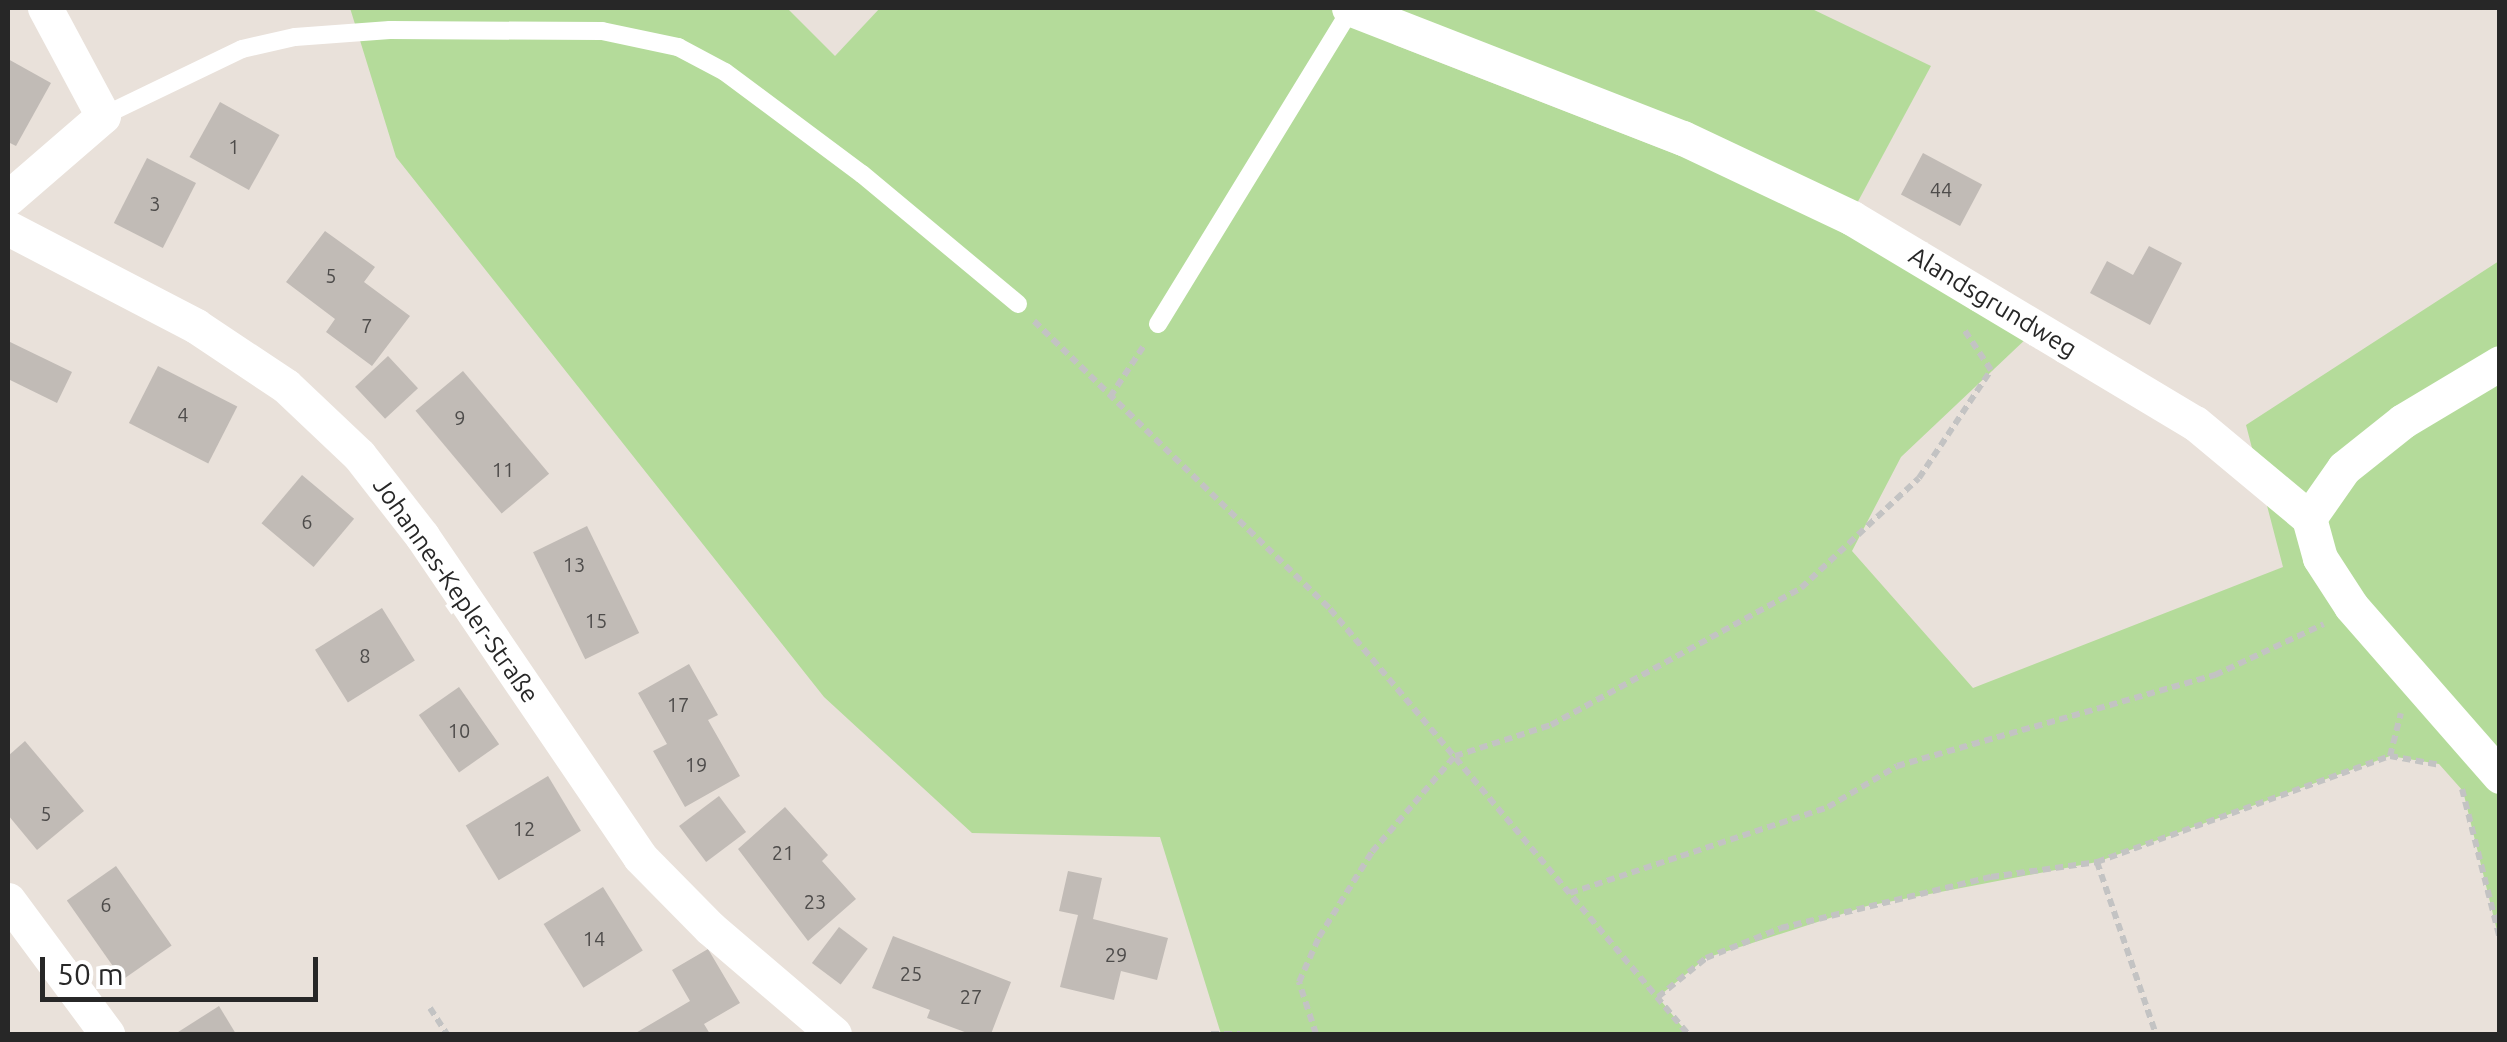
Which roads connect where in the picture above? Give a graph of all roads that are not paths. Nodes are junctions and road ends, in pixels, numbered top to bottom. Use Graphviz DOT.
graph roads {
  1 [pos="45,8"];
  2 [pos="1350,8"];
  3 [pos="103,116"];
  4 [pos="8,198"];
  5 [pos="8,228"];
  6 [pos="1018,304"];
  7 [pos="1158,324"];
  8 [pos="2500,363"];
  9 [pos="2310,518"];
  10 [pos="2500,776"];
  11 [pos="8,900"];
  12 [pos="107,1034"];
  13 [pos="834,1034"];
  1 -- 3 [label="street"];
  2 -- 7 [label="lane"];
  2 -- 9 [label="street, Alandsgrundweg"];
  3 -- 4 [label="street"];
  3 -- 6 [label="lane"];
  5 -- 13 [label="street, Johannes-Kepler-Straße"];
  8 -- 9 [label="street"];
  9 -- 10 [label="street"];
  11 -- 12 [label="street"];
}
